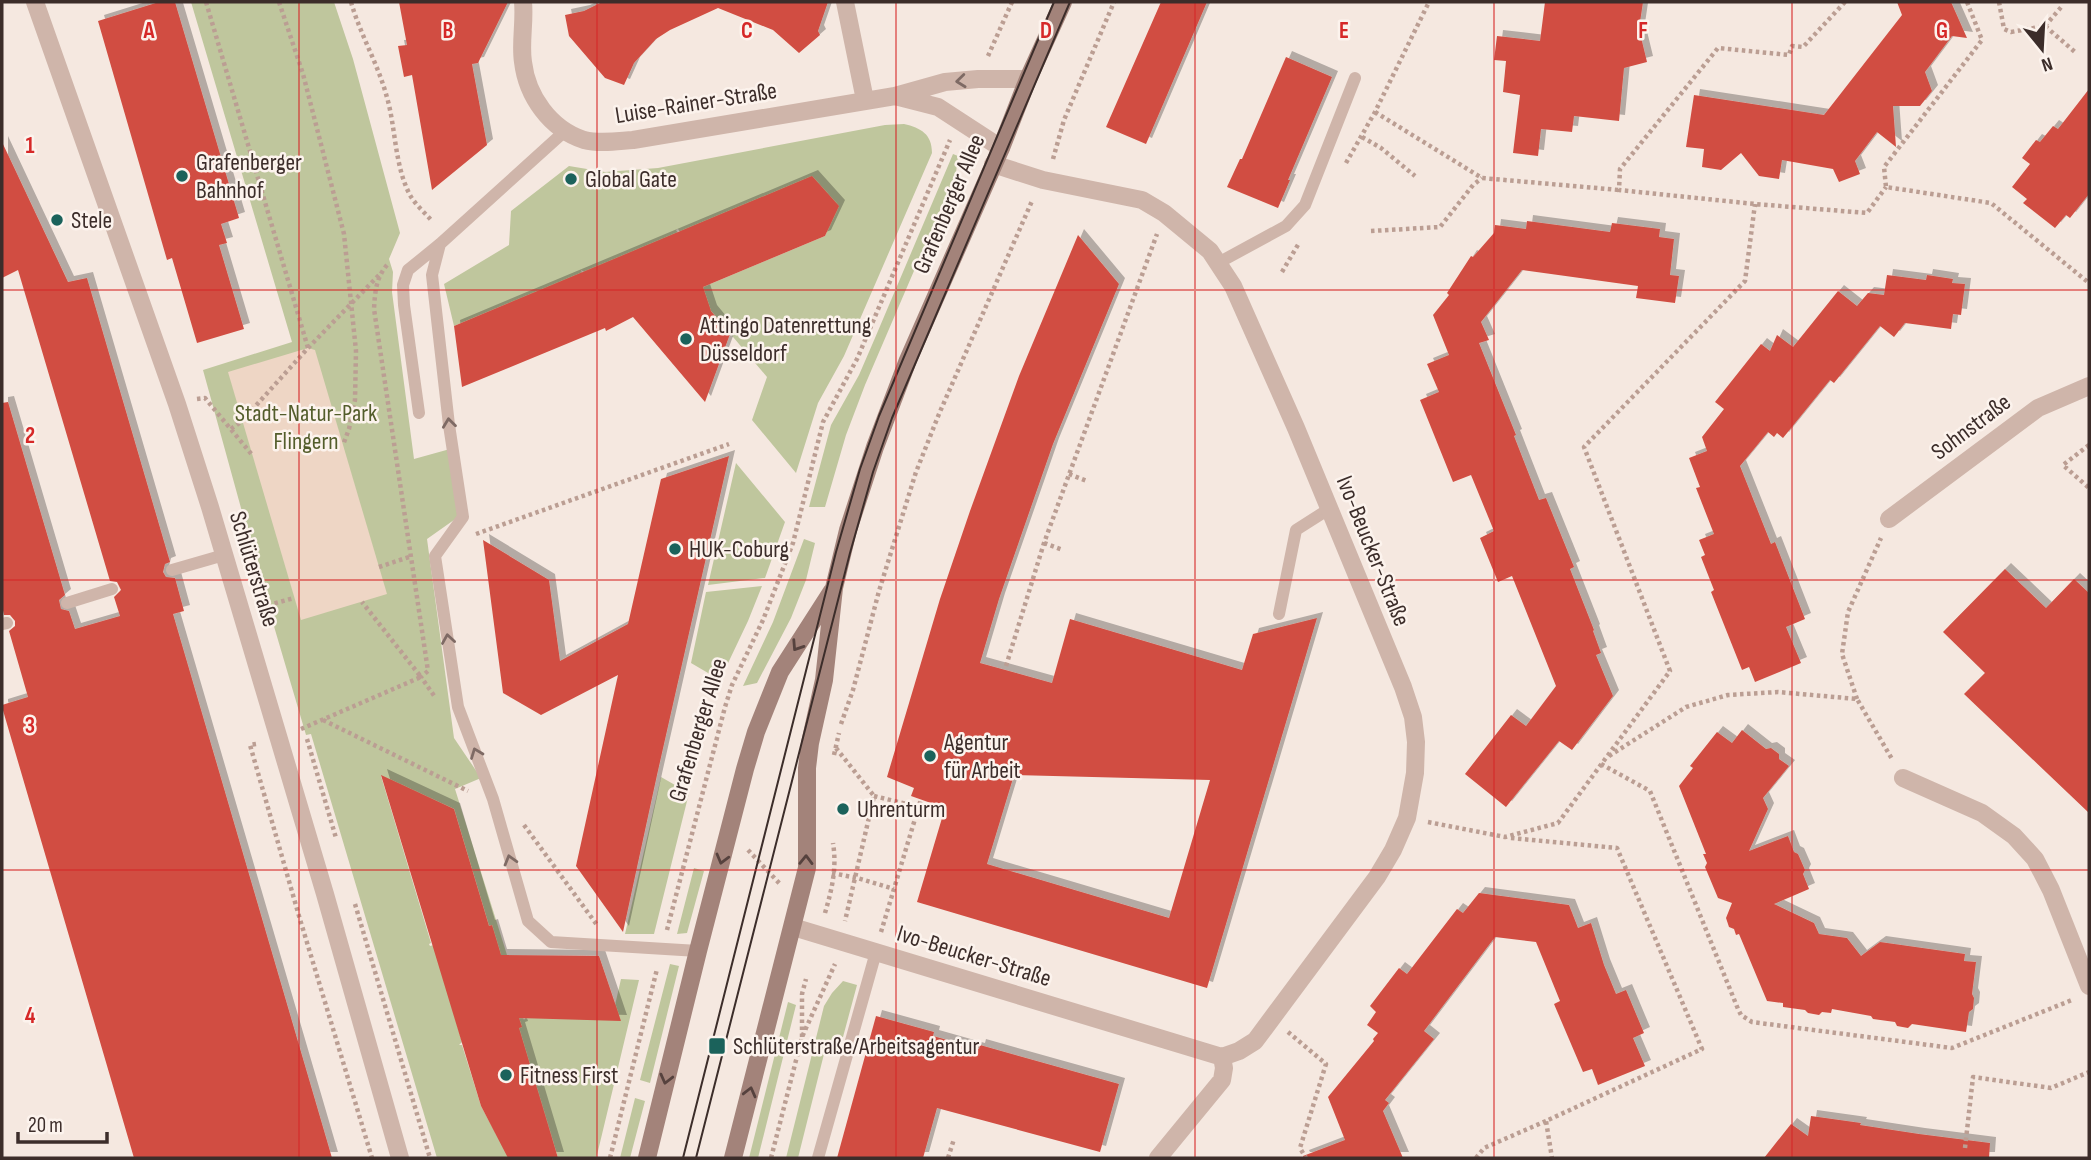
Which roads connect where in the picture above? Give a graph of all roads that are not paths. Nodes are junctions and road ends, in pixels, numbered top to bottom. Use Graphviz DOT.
graph roads {
  1 [pos="35,2"];
  2 [pos="523,2"];
  3 [pos="845,2"];
  4 [pos="1063,2"];
  5 [pos="1355,78"];
  6 [pos="1028,79"];
  7 [pos="895,96"];
  8 [pos="865,100"];
  9 [pos="565,131"];
  10 [pos="997,156"];
  11 [pos="440,244"];
  12 [pos="1218,263"];
  13 [pos="2089,386"];
  14 [pos="419,413"];
  15 [pos="1329,509"];
  16 [pos="1889,519"];
  17 [pos="224,555"];
  18 [pos="172,570"];
  19 [pos="834,588"];
  20 [pos="112,589"];
  21 [pos="67,603"];
  22 [pos="1279,614"];
  23 [pos="1903,778"];
  24 [pos="793,927"];
  25 [pos="698,951"];
  26 [pos="876,952"];
  27 [pos="2083,992"];
  28 [pos="1222,1057"];
  29 [pos="400,1158"];
  30 [pos="647,1158"];
  31 [pos="733,1158"];
  32 [pos="818,1158"];
  33 [pos="1158,1158"];
  1 -- 17 [label="street, Schlüterstraße"];
  2 -- 9 [label="street, Luise-Rainer-Straße"];
  3 -- 8 [label="street"];
  4 -- 6 [label="main road, Grafenberger Allee"];
  5 -- 12 [label="lane"];
  6 -- 7 [label="street, Luise-Rainer-Straße, one-way"];
  6 -- 10 [label="main road, Grafenberger Allee"];
  7 -- 8 [label="street, Luise-Rainer-Straße"];
  7 -- 10 [label="street, Luise-Rainer-Straße"];
  8 -- 9 [label="street, Luise-Rainer-Straße"];
  9 -- 11 [label="lane"];
  10 -- 12 [label="street, Ivo-Beucker-Straße"];
  10 -- 19 [label="main road, Grafenberger Allee"];
  11 -- 14 [label="lane"];
  25 -- 11 [label="lane, one-way"];
  12 -- 15 [label="street, Ivo-Beucker-Straße"];
  13 -- 16 [label="street, Sohnstraße"];
  15 -- 22 [label="lane"];
  15 -- 28 [label="street, Ivo-Beucker-Straße"];
  17 -- 18 [label="lane"];
  17 -- 29 [label="street, Schlüterstraße"];
  24 -- 19 [label="main road, Grafenberger Allee, one-way"];
  19 -- 25 [label="main road, Grafenberger Allee, one-way"];
  20 -- 21 [label="lane"];
  23 -- 27 [label="street"];
  24 -- 26 [label="street, Ivo-Beucker-Straße"];
  31 -- 24 [label="main road, Grafenberger Allee, one-way"];
  25 -- 30 [label="main road, Grafenberger Allee, one-way"];
  26 -- 28 [label="street, Ivo-Beucker-Straße"];
  26 -- 32 [label="lane"];
  28 -- 33 [label="street"];
}
